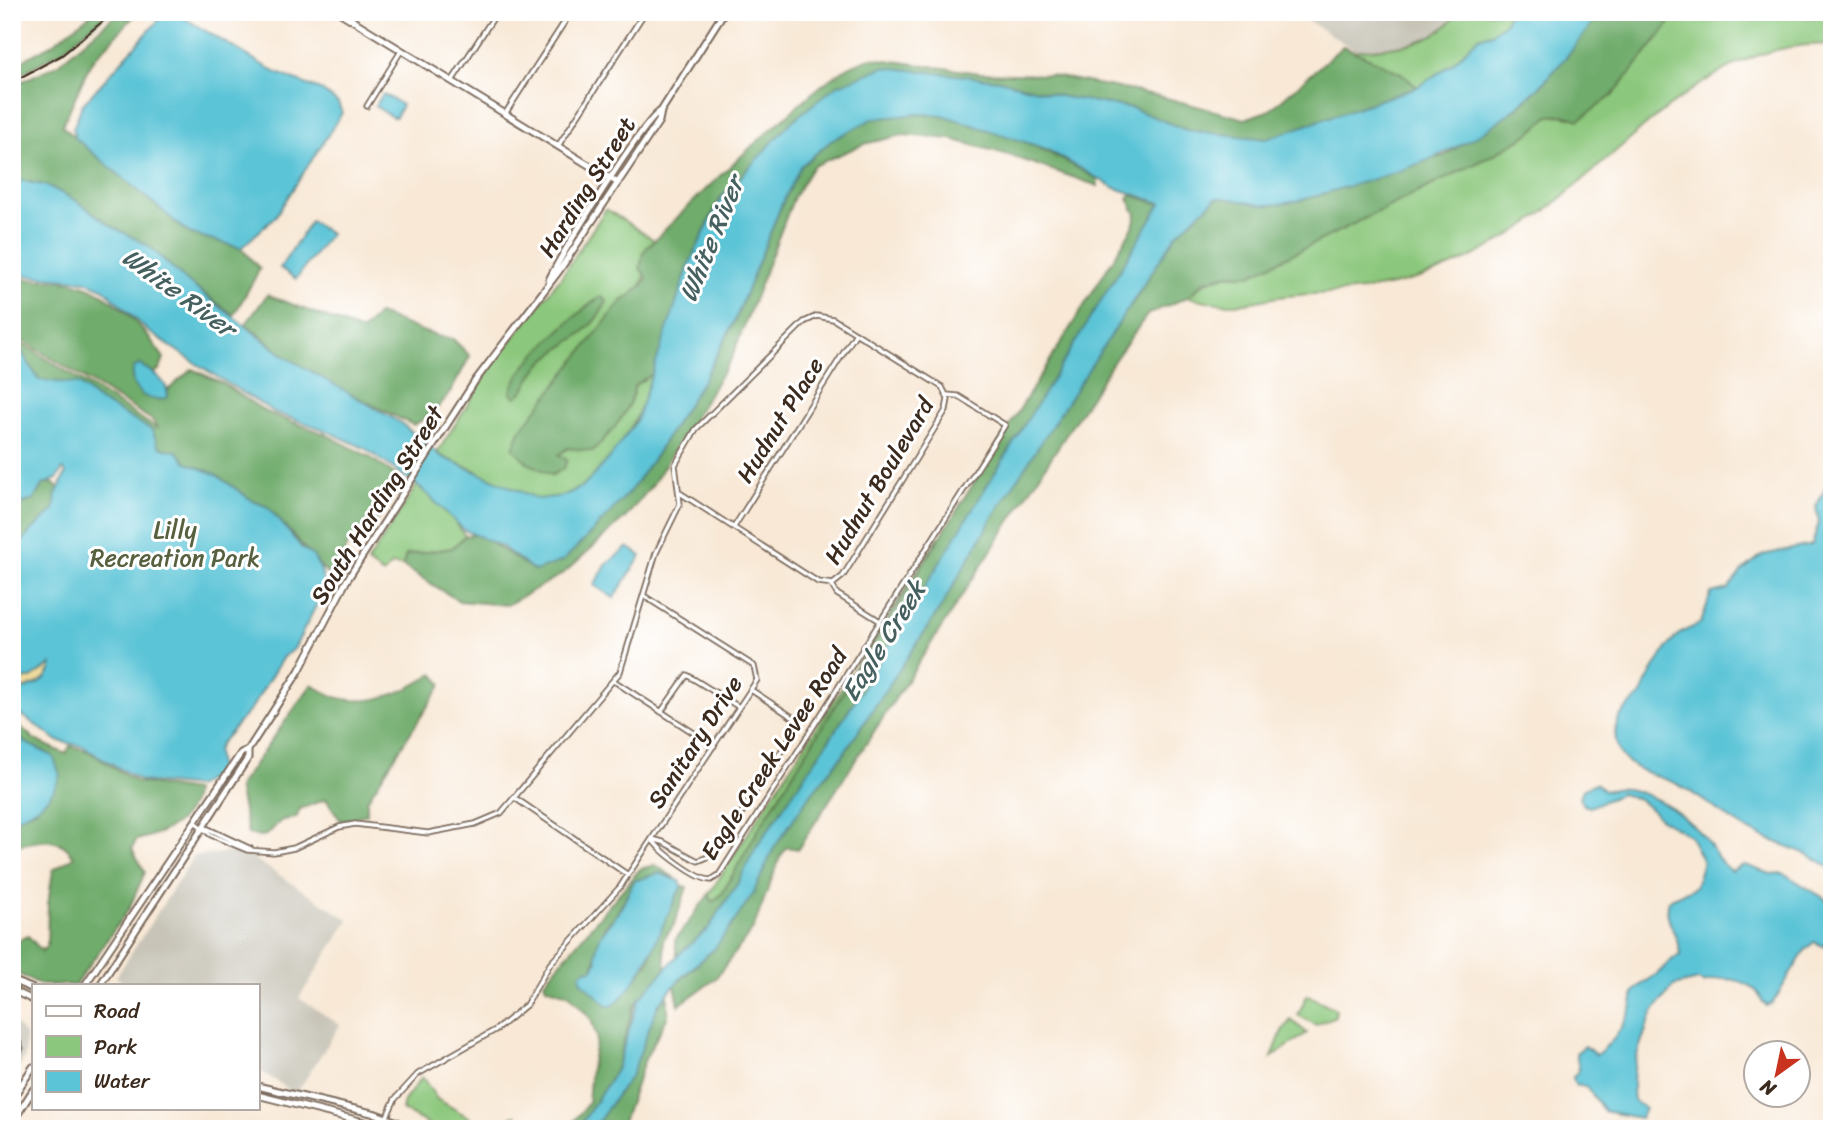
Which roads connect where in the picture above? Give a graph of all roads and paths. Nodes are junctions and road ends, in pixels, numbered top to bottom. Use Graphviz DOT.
graph roads {
  1 [pos="340,12"];
  2 [pos="497,12"];
  3 [pos="571,12"];
  4 [pos="645,12"];
  5 [pos="724,12"];
  6 [pos="402,50"];
  7 [pos="452,82"];
  8 [pos="367,106"];
  9 [pos="661,111"];
  10 [pos="505,114"];
  11 [pos="558,146"];
  12 [pos="611,179"];
  13 [pos="618,183"];
  14 [pos="547,286"];
  15 [pos="856,333"];
  16 [pos="947,395"];
  17 [pos="680,493"];
  18 [pos="734,527"];
  19 [pos="831,584"];
  20 [pos="644,596"];
  21 [pos="880,621"];
  22 [pos="614,681"];
  23 [pos="751,690"];
  24 [pos="739,708"];
  25 [pos="662,712"];
  26 [pos="715,746"];
  27 [pos="248,750"];
  28 [pos="515,798"];
  29 [pos="195,823"];
  30 [pos="202,827"];
  31 [pos="652,839"];
  32 [pos="628,875"];
  33 [pos="124,928"];
  34 [pos="132,935"];
  35 [pos="12,980"];
  36 [pos="86,984"];
  37 [pos="101,984"];
  38 [pos="32,989"];
  39 [pos="12,990"];
  40 [pos="32,1000"];
  41 [pos="12,1026"];
  42 [pos="12,1068"];
  43 [pos="32,1069"];
  44 [pos="259,1087"];
  45 [pos="32,1092"];
  46 [pos="259,1095"];
  47 [pos="12,1100"];
  48 [pos="12,1123"];
  49 [pos="383,1123"];
  50 [pos="392,1129"];
  51 [pos="416,1129"];
  1 -- 6 [label="main road"];
  2 -- 7 [label="street"];
  3 -- 10 [label="street"];
  4 -- 11 [label="street"];
  5 -- 9 [label="main road"];
  6 -- 7 [label="main road"];
  6 -- 8 [label="street"];
  7 -- 10 [label="main road"];
  9 -- 12 [label="main road, Harding Street"];
  9 -- 13 [label="main road, Harding Street"];
  10 -- 11 [label="main road"];
  11 -- 12 [label="main road"];
  12 -- 13 [label="main road"];
  12 -- 14 [label="main road, Harding Street"];
  13 -- 14 [label="main road, Harding Street"];
  14 -- 27 [label="main road, South Harding Street"];
  15 -- 16 [label="street, Hudnut Boulevard"];
  15 -- 17 [label="street, Hudnut Boulevard"];
  15 -- 18 [label="street, Hudnut Place"];
  16 -- 19 [label="street, Hudnut Boulevard"];
  16 -- 21 [label="street, Eagle Creek Levee Road"];
  17 -- 18 [label="street, Hudnut Boulevard"];
  17 -- 20 [label="street, Hudnut Boulevard"];
  18 -- 19 [label="street, Hudnut Boulevard"];
  19 -- 21 [label="street"];
  20 -- 22 [label="street, Hudnut Boulevard"];
  20 -- 23 [label="street, Sanitary Drive"];
  21 -- 31 [label="street, Eagle Creek Levee Road"];
  22 -- 25 [label="street"];
  22 -- 28 [label="street, Hudnut Boulevard"];
  23 -- 24 [label="street, Sanitary Drive"];
  23 -- 31 [label="street"];
  24 -- 25 [label="street"];
  24 -- 26 [label="street, Sanitary Drive"];
  25 -- 26 [label="street"];
  26 -- 31 [label="street, Sanitary Drive"];
  27 -- 29 [label="main road, South Harding Street"];
  27 -- 30 [label="main road, South Harding Street"];
  28 -- 30 [label="street, Hudnut Boulevard"];
  28 -- 32 [label="street"];
  29 -- 30 [label="street, Hudnut Boulevard"];
  29 -- 33 [label="main road, South Harding Street"];
  30 -- 34 [label="main road, South Harding Street"];
  31 -- 32 [label="street, Sanitary Drive"];
  32 -- 49 [label="street, Sanitary Drive"];
  33 -- 34 [label="main road"];
  33 -- 36 [label="main road, South Harding Street"];
  34 -- 37 [label="main road, South Harding Street"];
  35 -- 38 [label="main road"];
  39 -- 40 [label="main road"];
  41 -- 42 [label="street"];
  43 -- 47 [label="main road"];
  44 -- 49 [label="main road"];
  45 -- 48 [label="main road"];
  46 -- 49 [label="main road"];
  49 -- 50 [label="main road"];
  49 -- 51 [label="main road"];
}
